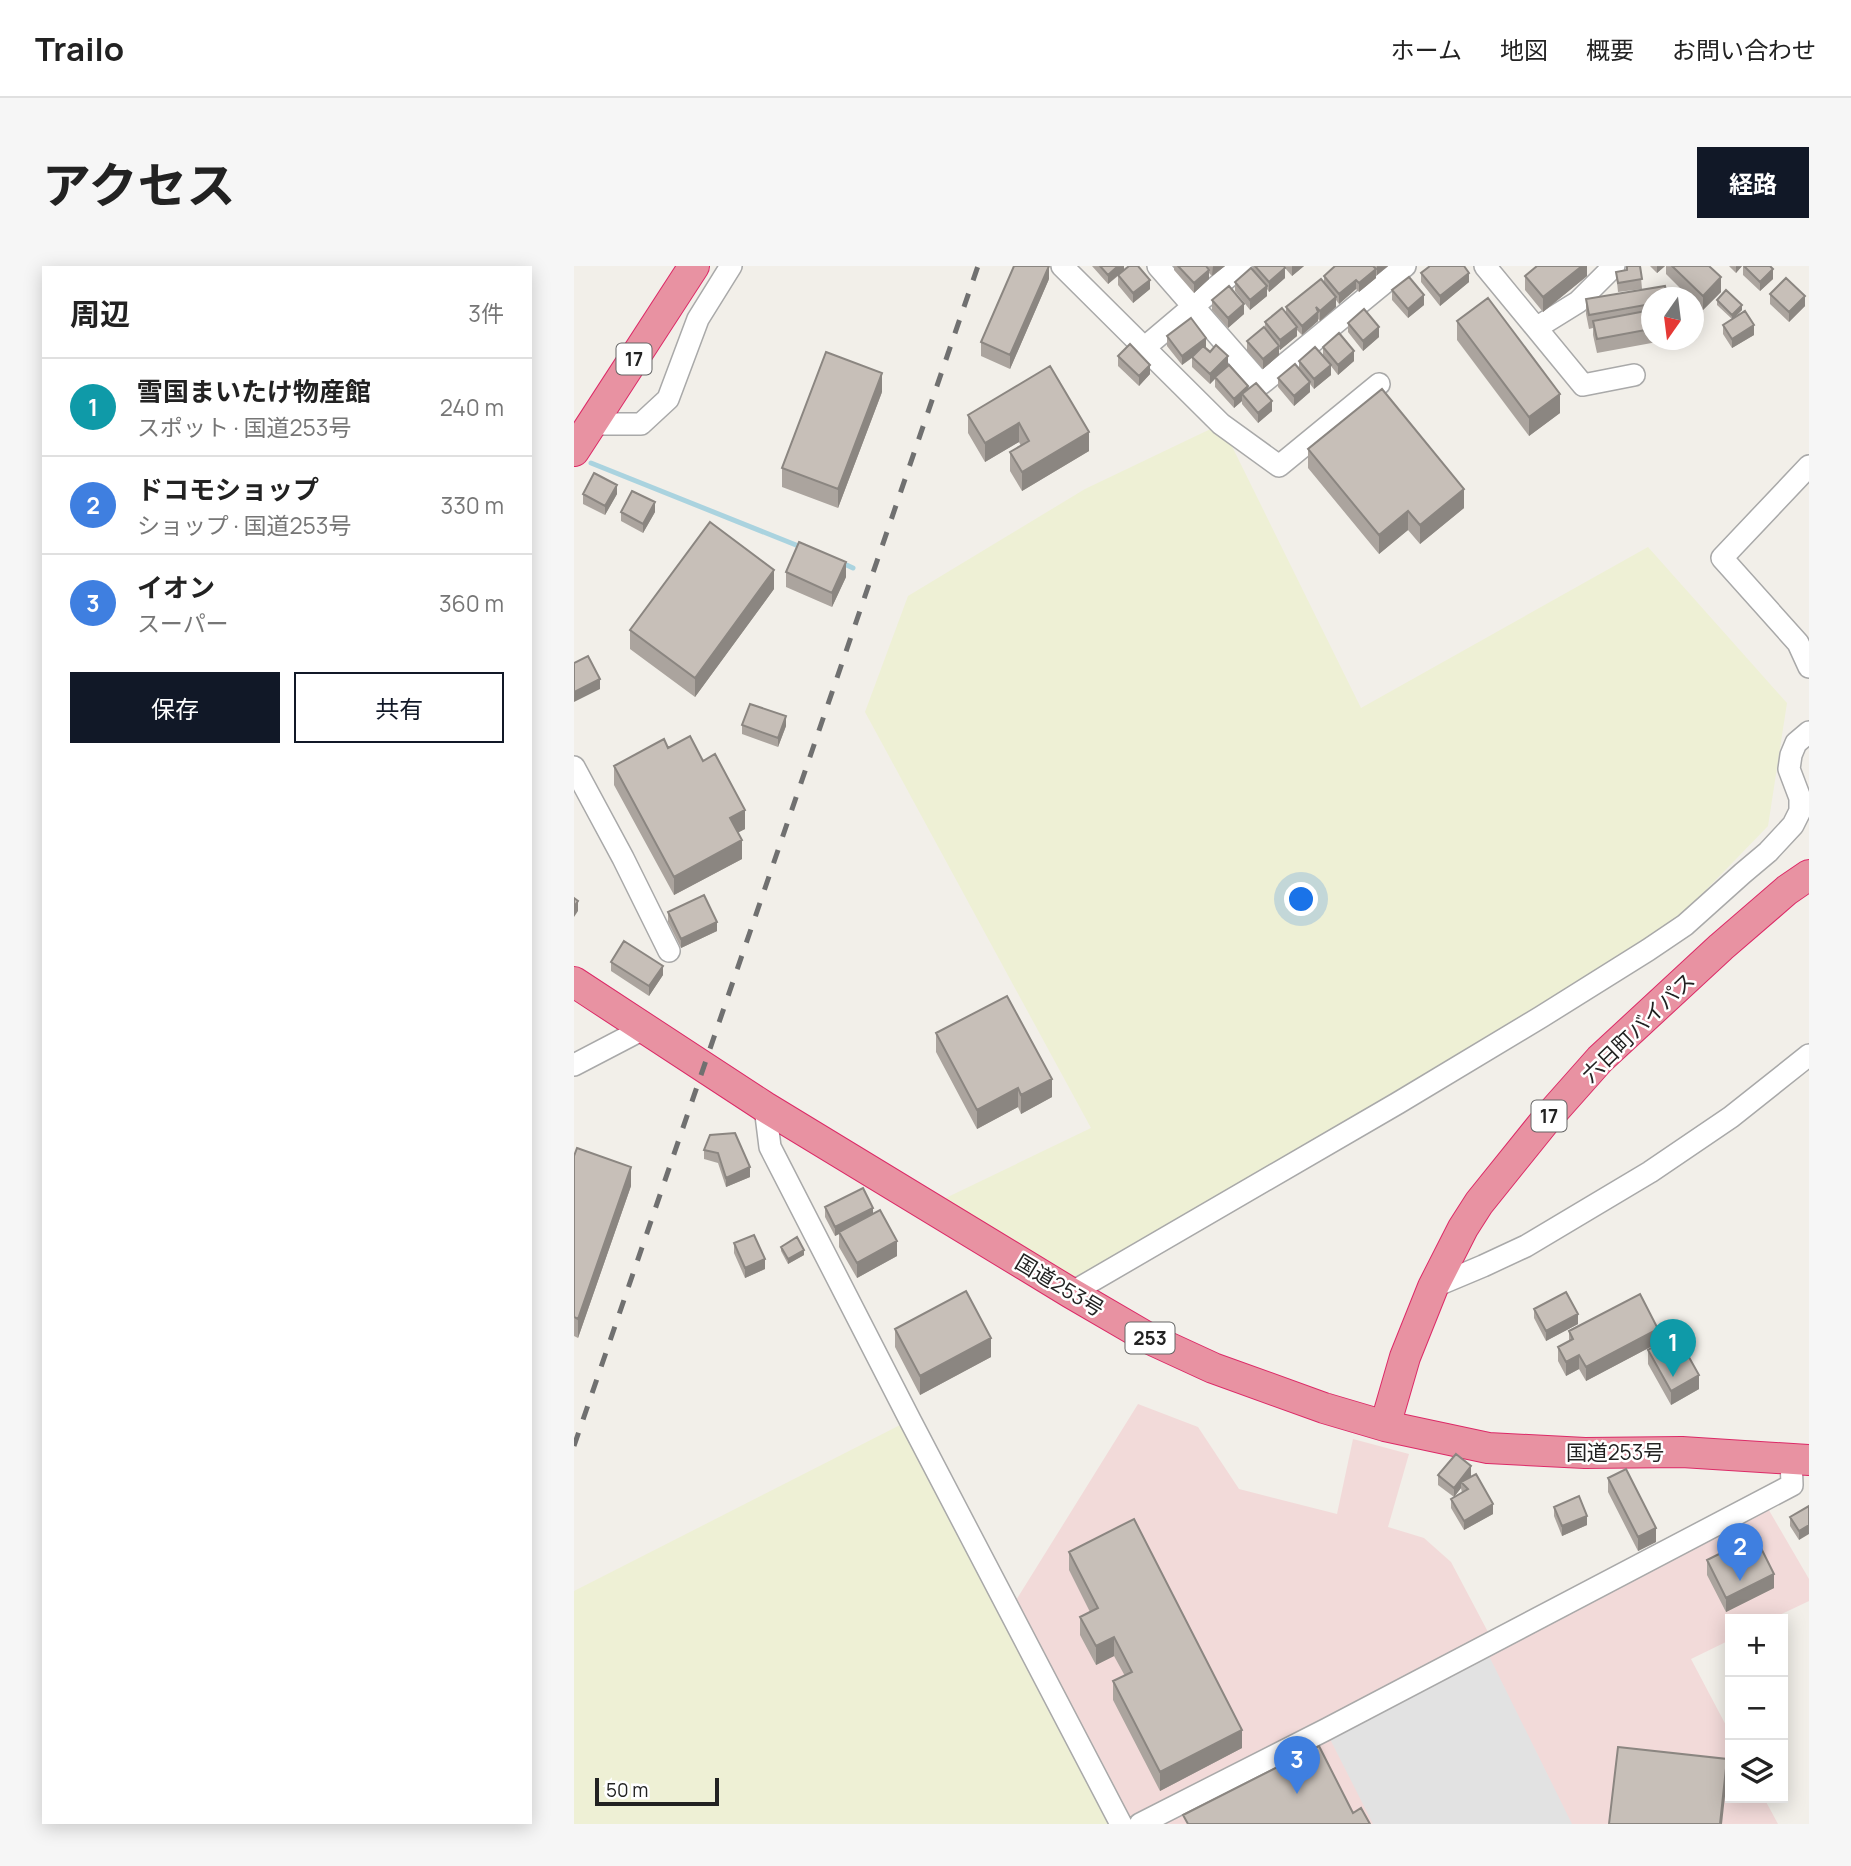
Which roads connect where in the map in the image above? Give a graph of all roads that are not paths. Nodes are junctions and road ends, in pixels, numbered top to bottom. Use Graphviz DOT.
graph roads {
  1 [pos="694,266"];
  2 [pos="731,266"];
  3 [pos="1062,266"];
  4 [pos="1158,266"];
  5 [pos="1241,266"];
  6 [pos="1405,266"];
  7 [pos="1485,266"];
  8 [pos="1614,266"];
  9 [pos="1192,306"];
  10 [pos="1536,328"];
  11 [pos="1144,348"];
  12 [pos="1634,375"];
  13 [pos="1379,384"];
  14 [pos="592,424"];
  15 [pos="574,451"];
  16 [pos="1809,466"];
  17 [pos="1809,667"];
  18 [pos="1809,732"];
  19 [pos="574,767"];
  20 [pos="1809,875"];
  21 [pos="670,951"];
  22 [pos="574,982"];
  23 [pos="645,1028"];
  24 [pos="1809,1055"];
  25 [pos="574,1065"];
  26 [pos="765,1107"];
  27 [pos="1433,1287"];
  28 [pos="1071,1293"];
  29 [pos="1385,1426"];
  30 [pos="1800,1459"];
  31 [pos="1121,1824"];
  32 [pos="1140,1824"];
  1 -- 14 [label="highway, 17"];
  2 -- 14 [label="street"];
  3 -- 11 [label="street"];
  4 -- 9 [label="street"];
  5 -- 9 [label="street"];
  6 -- 9 [label="street"];
  7 -- 10 [label="street"];
  8 -- 10 [label="street"];
  9 -- 11 [label="street"];
  10 -- 12 [label="street"];
  11 -- 13 [label="street"];
  14 -- 15 [label="highway, 17"];
  16 -- 17 [label="street"];
  18 -- 28 [label="street"];
  19 -- 21 [label="street"];
  20 -- 27 [label="highway, 六日町バイパス / 17"];
  22 -- 23 [label="highway, 国道253号 / 253"];
  23 -- 25 [label="street"];
  23 -- 26 [label="highway, 国道253号 / 253"];
  24 -- 27 [label="street"];
  26 -- 28 [label="highway, 国道253号 / 253"];
  26 -- 31 [label="street"];
  27 -- 29 [label="highway, 六日町バイパス / 17"];
  28 -- 29 [label="highway, 国道253号 / 253"];
  29 -- 30 [label="highway, 国道253号 / 253"];
  30 -- 32 [label="street"];
}
